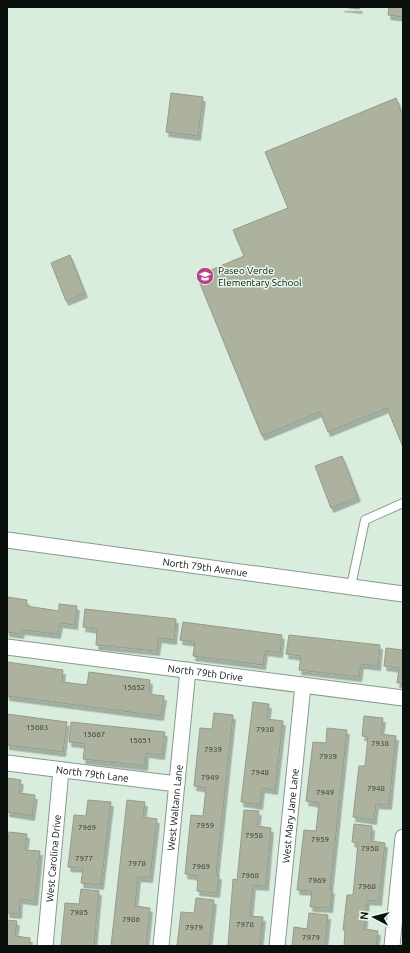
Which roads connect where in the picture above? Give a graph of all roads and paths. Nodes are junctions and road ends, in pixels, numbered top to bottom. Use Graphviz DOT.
graph roads {
  1 [pos="403,503"];
  2 [pos="7,540"];
  3 [pos="351,586"];
  4 [pos="403,594"];
  5 [pos="7,647"];
  6 [pos="188,670"];
  7 [pos="303,685"];
  8 [pos="403,698"];
  9 [pos="7,763"];
  10 [pos="61,770"];
  11 [pos="177,784"];
  12 [pos="403,837"];
  13 [pos="46,946"];
  14 [pos="161,946"];
  15 [pos="276,946"];
  16 [pos="392,946"];
  1 -- 3 [label="lane"];
  2 -- 3 [label="street, North 79th Avenue"];
  3 -- 4 [label="street, North 79th Avenue"];
  5 -- 6 [label="street, North 79th Drive"];
  6 -- 7 [label="street, North 79th Drive"];
  6 -- 11 [label="street, West Waltann Lane"];
  7 -- 8 [label="street, North 79th Drive"];
  7 -- 15 [label="street, West Mary Jane Lane"];
  9 -- 10 [label="street, North 79th Lane"];
  10 -- 11 [label="street, North 79th Lane"];
  10 -- 13 [label="street, West Carolina Drive"];
  11 -- 14 [label="street, West Waltann Lane"];
  12 -- 16 [label="street"];
}
